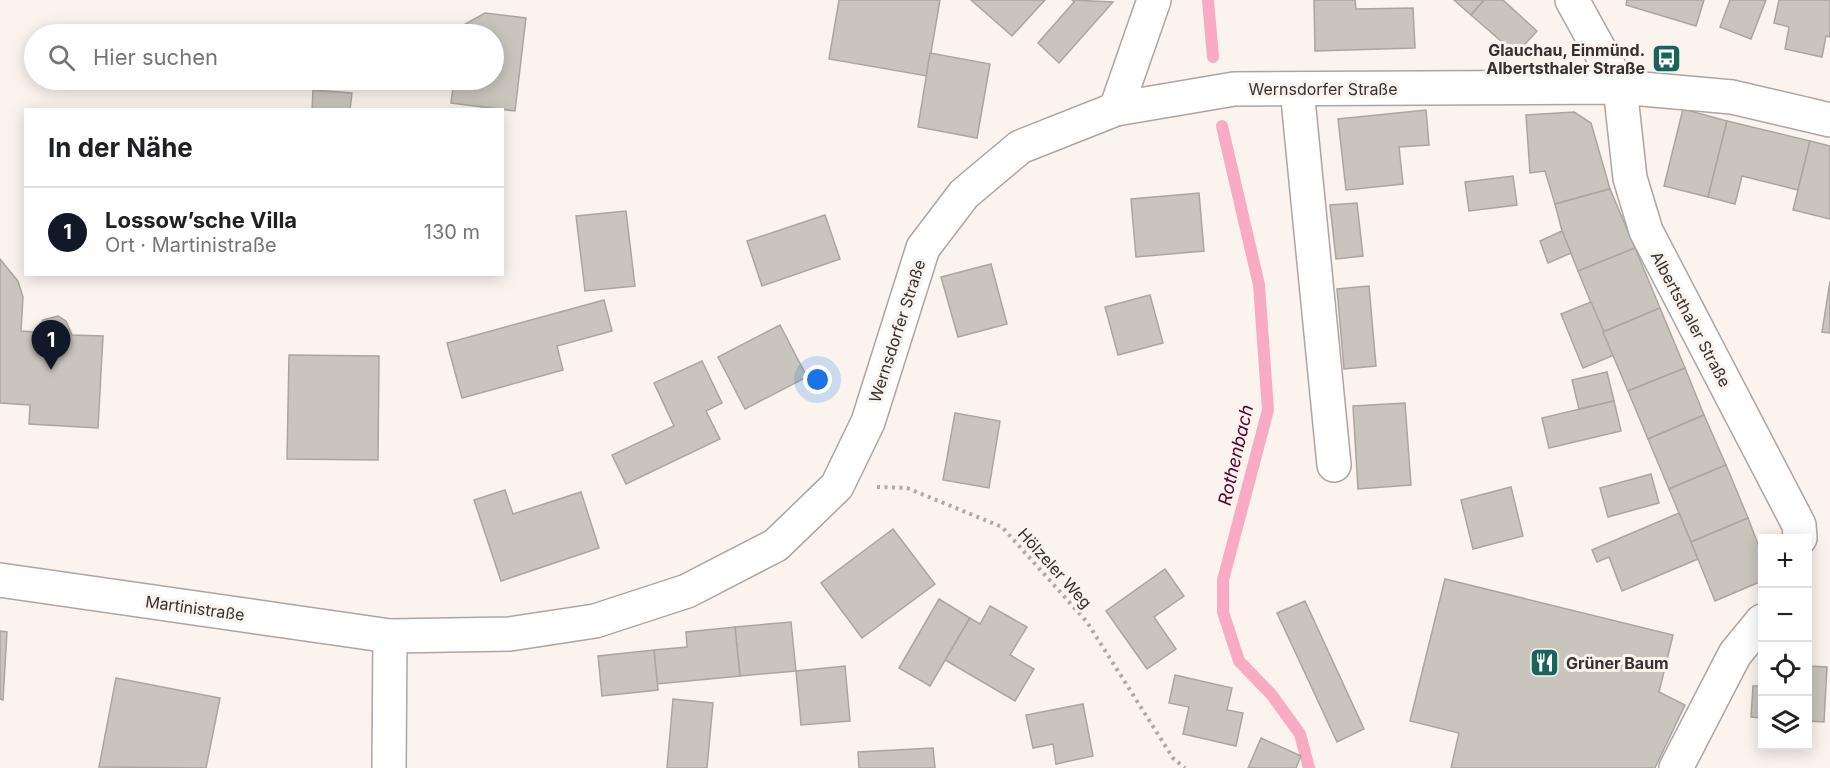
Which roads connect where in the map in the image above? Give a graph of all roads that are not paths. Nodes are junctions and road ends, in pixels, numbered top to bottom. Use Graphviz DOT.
graph roads {
  1 [pos="1154,0"];
  2 [pos="1572,0"];
  3 [pos="1620,87"];
  4 [pos="1297,89"];
  5 [pos="1116,109"];
  6 [pos="1830,120"];
  7 [pos="1334,465"];
  8 [pos="1800,534"];
  9 [pos="0,580"];
  10 [pos="1758,626"];
  11 [pos="390,636"];
  12 [pos="388,768"];
  13 [pos="1676,768"];
  1 -- 5 [label="street"];
  2 -- 3 [label="street"];
  3 -- 4 [label="street, Wernsdorfer Straße"];
  3 -- 6 [label="street, Wernsdorfer Straße"];
  3 -- 8 [label="street, Albertsthaler Straße"];
  4 -- 5 [label="street, Wernsdorfer Straße"];
  4 -- 7 [label="street"];
  5 -- 11 [label="street, Wernsdorfer Straße"];
  9 -- 11 [label="street, Martinistraße"];
  10 -- 13 [label="street"];
  11 -- 12 [label="street"];
}
